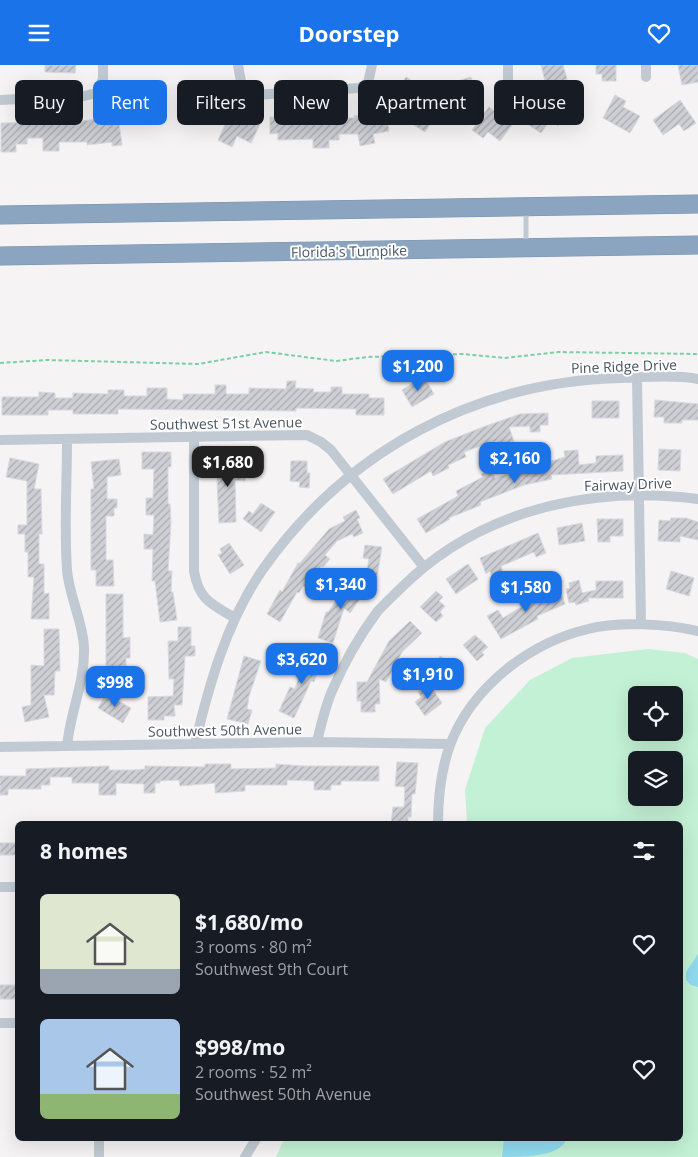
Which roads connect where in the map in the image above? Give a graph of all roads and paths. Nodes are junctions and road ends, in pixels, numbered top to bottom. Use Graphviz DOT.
graph roads {
  1 [pos="103,65"];
  2 [pos="238,65"];
  3 [pos="372,65"];
  4 [pos="508,65"];
  5 [pos="646,65"];
  6 [pos="646,77"];
  7 [pos="508,80"];
  8 [pos="0,100"];
  9 [pos="698,204"];
  10 [pos="526,207"];
  11 [pos="0,215"];
  12 [pos="698,245"];
  13 [pos="526,248"];
  14 [pos="0,256"];
  15 [pos="698,355"];
  16 [pos="0,363"];
  17 [pos="637,377"];
  18 [pos="698,379"];
  19 [pos="194,436"];
  20 [pos="0,440"];
  21 [pos="67,440"];
  22 [pos="351,474"];
  23 [pos="639,496"];
  24 [pos="698,499"];
  25 [pos="423,565"];
  26 [pos="236,618"];
  27 [pos="641,625"];
  28 [pos="698,631"];
  29 [pos="317,742"];
  30 [pos="194,744"];
  31 [pos="450,744"];
  32 [pos="68,746"];
  33 [pos="0,747"];
  34 [pos="438,821"];
  35 [pos="0,887"];
  36 [pos="15,887"];
  37 [pos="0,1023"];
  38 [pos="15,1023"];
  39 [pos="99,1141"];
  40 [pos="255,1141"];
  41 [pos="99,1157"];
  42 [pos="245,1157"];
  1 -- 8 [label="street"];
  2 -- 3 [label="street"];
  4 -- 7 [label="street"];
  5 -- 6 [label="street"];
  9 -- 10 [label="highway"];
  10 -- 11 [label="highway"];
  10 -- 13 [label="lane"];
  12 -- 13 [label="highway, Florida's Turnpike"];
  13 -- 14 [label="highway, Florida's Turnpike"];
  15 -- 16 [label="path"];
  17 -- 18 [label="street, Pine Ridge Drive"];
  17 -- 22 [label="street, Pine Ridge Drive"];
  17 -- 23 [label="street"];
  19 -- 21 [label="street, Southwest 51st Avenue"];
  19 -- 22 [label="street, Southwest 51st Avenue"];
  19 -- 26 [label="street"];
  20 -- 21 [label="street, Southwest 51st Avenue"];
  21 -- 32 [label="street"];
  22 -- 25 [label="street, Southwest 51st Avenue"];
  22 -- 26 [label="street, Pine Ridge Drive"];
  23 -- 24 [label="street, Fairway Drive"];
  23 -- 25 [label="street, Fairway Drive"];
  23 -- 27 [label="street"];
  25 -- 29 [label="street, Fairway Drive"];
  26 -- 30 [label="street, Pine Ridge Drive"];
  27 -- 28 [label="street"];
  27 -- 31 [label="street"];
  29 -- 30 [label="street, Southwest 50th Avenue"];
  29 -- 31 [label="street, Southwest 50th Avenue"];
  30 -- 32 [label="street, Southwest 50th Avenue"];
  31 -- 34 [label="street"];
  32 -- 33 [label="street, Southwest 50th Avenue"];
  35 -- 36 [label="street"];
  37 -- 38 [label="street"];
  39 -- 41 [label="street"];
  40 -- 42 [label="street"];
}
